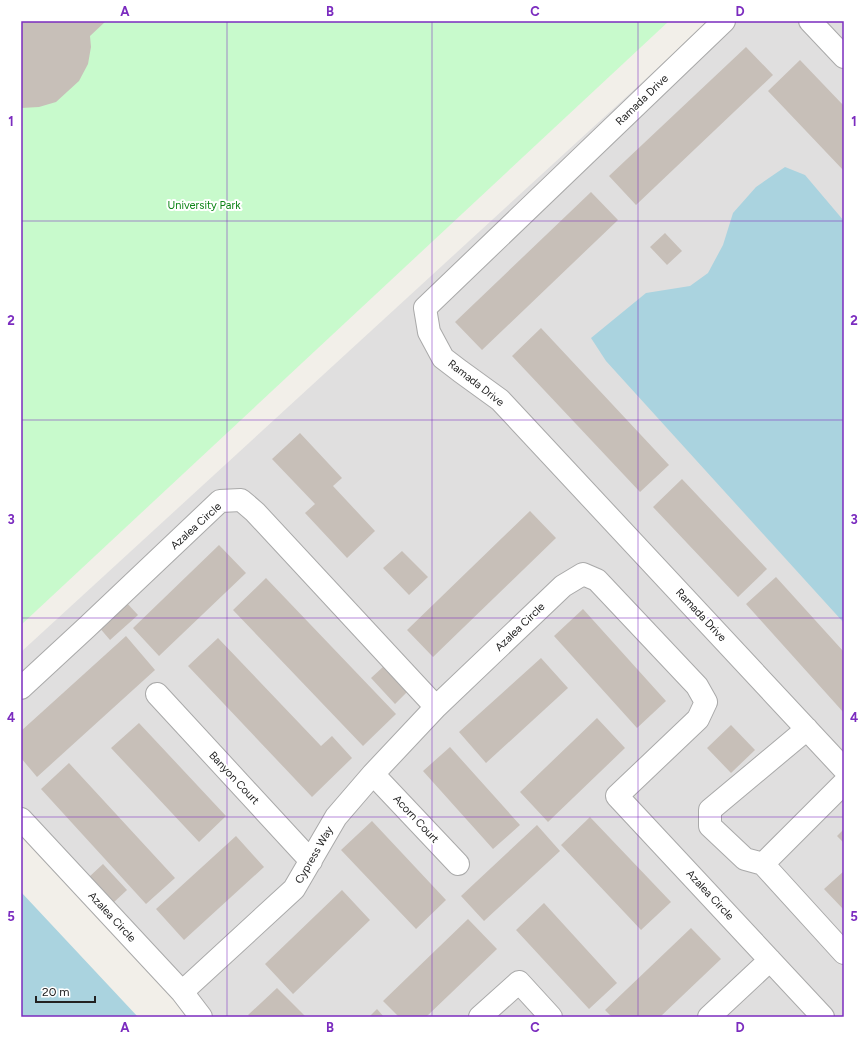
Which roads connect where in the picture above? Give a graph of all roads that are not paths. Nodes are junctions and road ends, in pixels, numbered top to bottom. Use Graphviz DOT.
graph roads {
  1 [pos="724,21"];
  2 [pos="810,21"];
  3 [pos="844,57"];
  4 [pos="21,688"];
  5 [pos="157,694"];
  6 [pos="436,707"];
  7 [pos="807,729"];
  8 [pos="844,769"];
  9 [pos="373,774"];
  10 [pos="844,783"];
  11 [pos="21,818"];
  12 [pos="311,861"];
  13 [pos="458,864"];
  14 [pos="763,864"];
  15 [pos="844,953"];
  16 [pos="770,960"];
  17 [pos="182,992"];
  18 [pos="200,1017"];
  19 [pos="480,1017"];
  20 [pos="550,1017"];
  21 [pos="709,1017"];
  22 [pos="823,1017"];
  1 -- 7 [label="street, Ramada Drive"];
  2 -- 3 [label="street"];
  4 -- 6 [label="street, Azalea Circle"];
  5 -- 12 [label="street, Banyon Court"];
  6 -- 9 [label="street, Cypress Way"];
  6 -- 16 [label="street, Azalea Circle"];
  7 -- 8 [label="street, Ramada Drive"];
  7 -- 14 [label="street"];
  9 -- 12 [label="street, Cypress Way"];
  9 -- 13 [label="street, Acorn Court"];
  10 -- 14 [label="street"];
  11 -- 17 [label="street, Azalea Circle"];
  12 -- 17 [label="street, Cypress Way"];
  14 -- 15 [label="street"];
  16 -- 21 [label="street"];
  16 -- 22 [label="street, Azalea Circle"];
  17 -- 18 [label="street, Azalea Circle"];
  19 -- 20 [label="street"];
}
